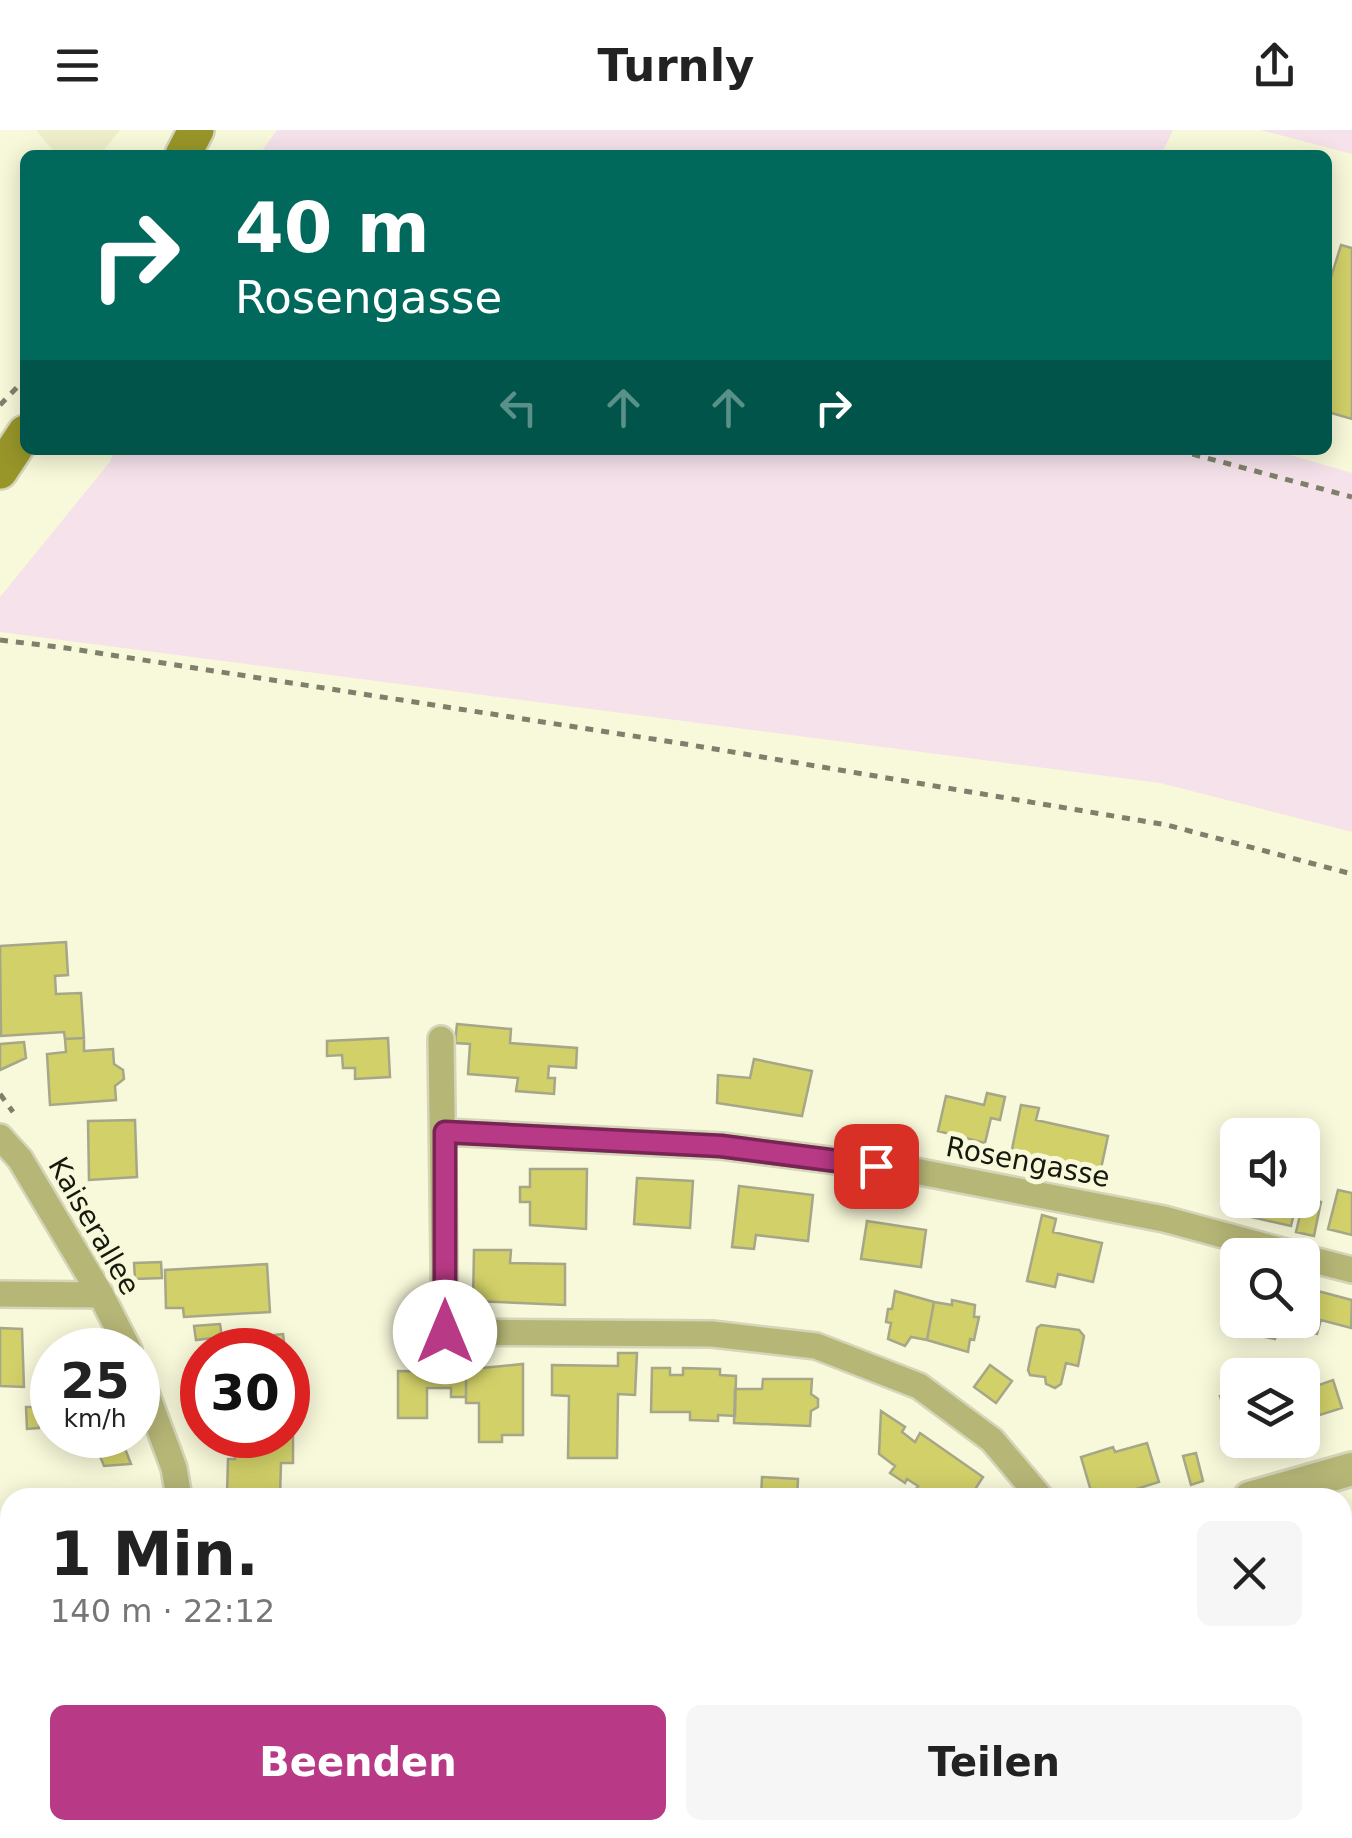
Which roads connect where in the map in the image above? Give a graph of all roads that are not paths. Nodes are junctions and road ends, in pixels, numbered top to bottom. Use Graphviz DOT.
graph roads {
  1 [pos="20,441"];
  2 [pos="0,471"];
  3 [pos="441,1039"];
  4 [pos="445,1132"];
  5 [pos="0,1138"];
  6 [pos="1236,1238"];
  7 [pos="1320,1261"];
  8 [pos="1352,1270"];
  9 [pos="0,1294"];
  10 [pos="101,1295"];
  11 [pos="118,1328"];
  12 [pos="160,1430"];
  13 [pos="1352,1468"];
  14 [pos="177,1488"];
  15 [pos="1033,1488"];
  16 [pos="1284,1488"];
  1 -- 2 [label="main road"];
  3 -- 4 [label="street"];
  4 -- 6 [label="street, Rosengasse"];
  4 -- 15 [label="street"];
  5 -- 10 [label="street, Kaiserallee"];
  7 -- 8 [label="street, Rosengasse"];
  9 -- 10 [label="street"];
  10 -- 11 [label="street, Kaiserallee"];
  12 -- 14 [label="street"];
  13 -- 16 [label="street"];
}
